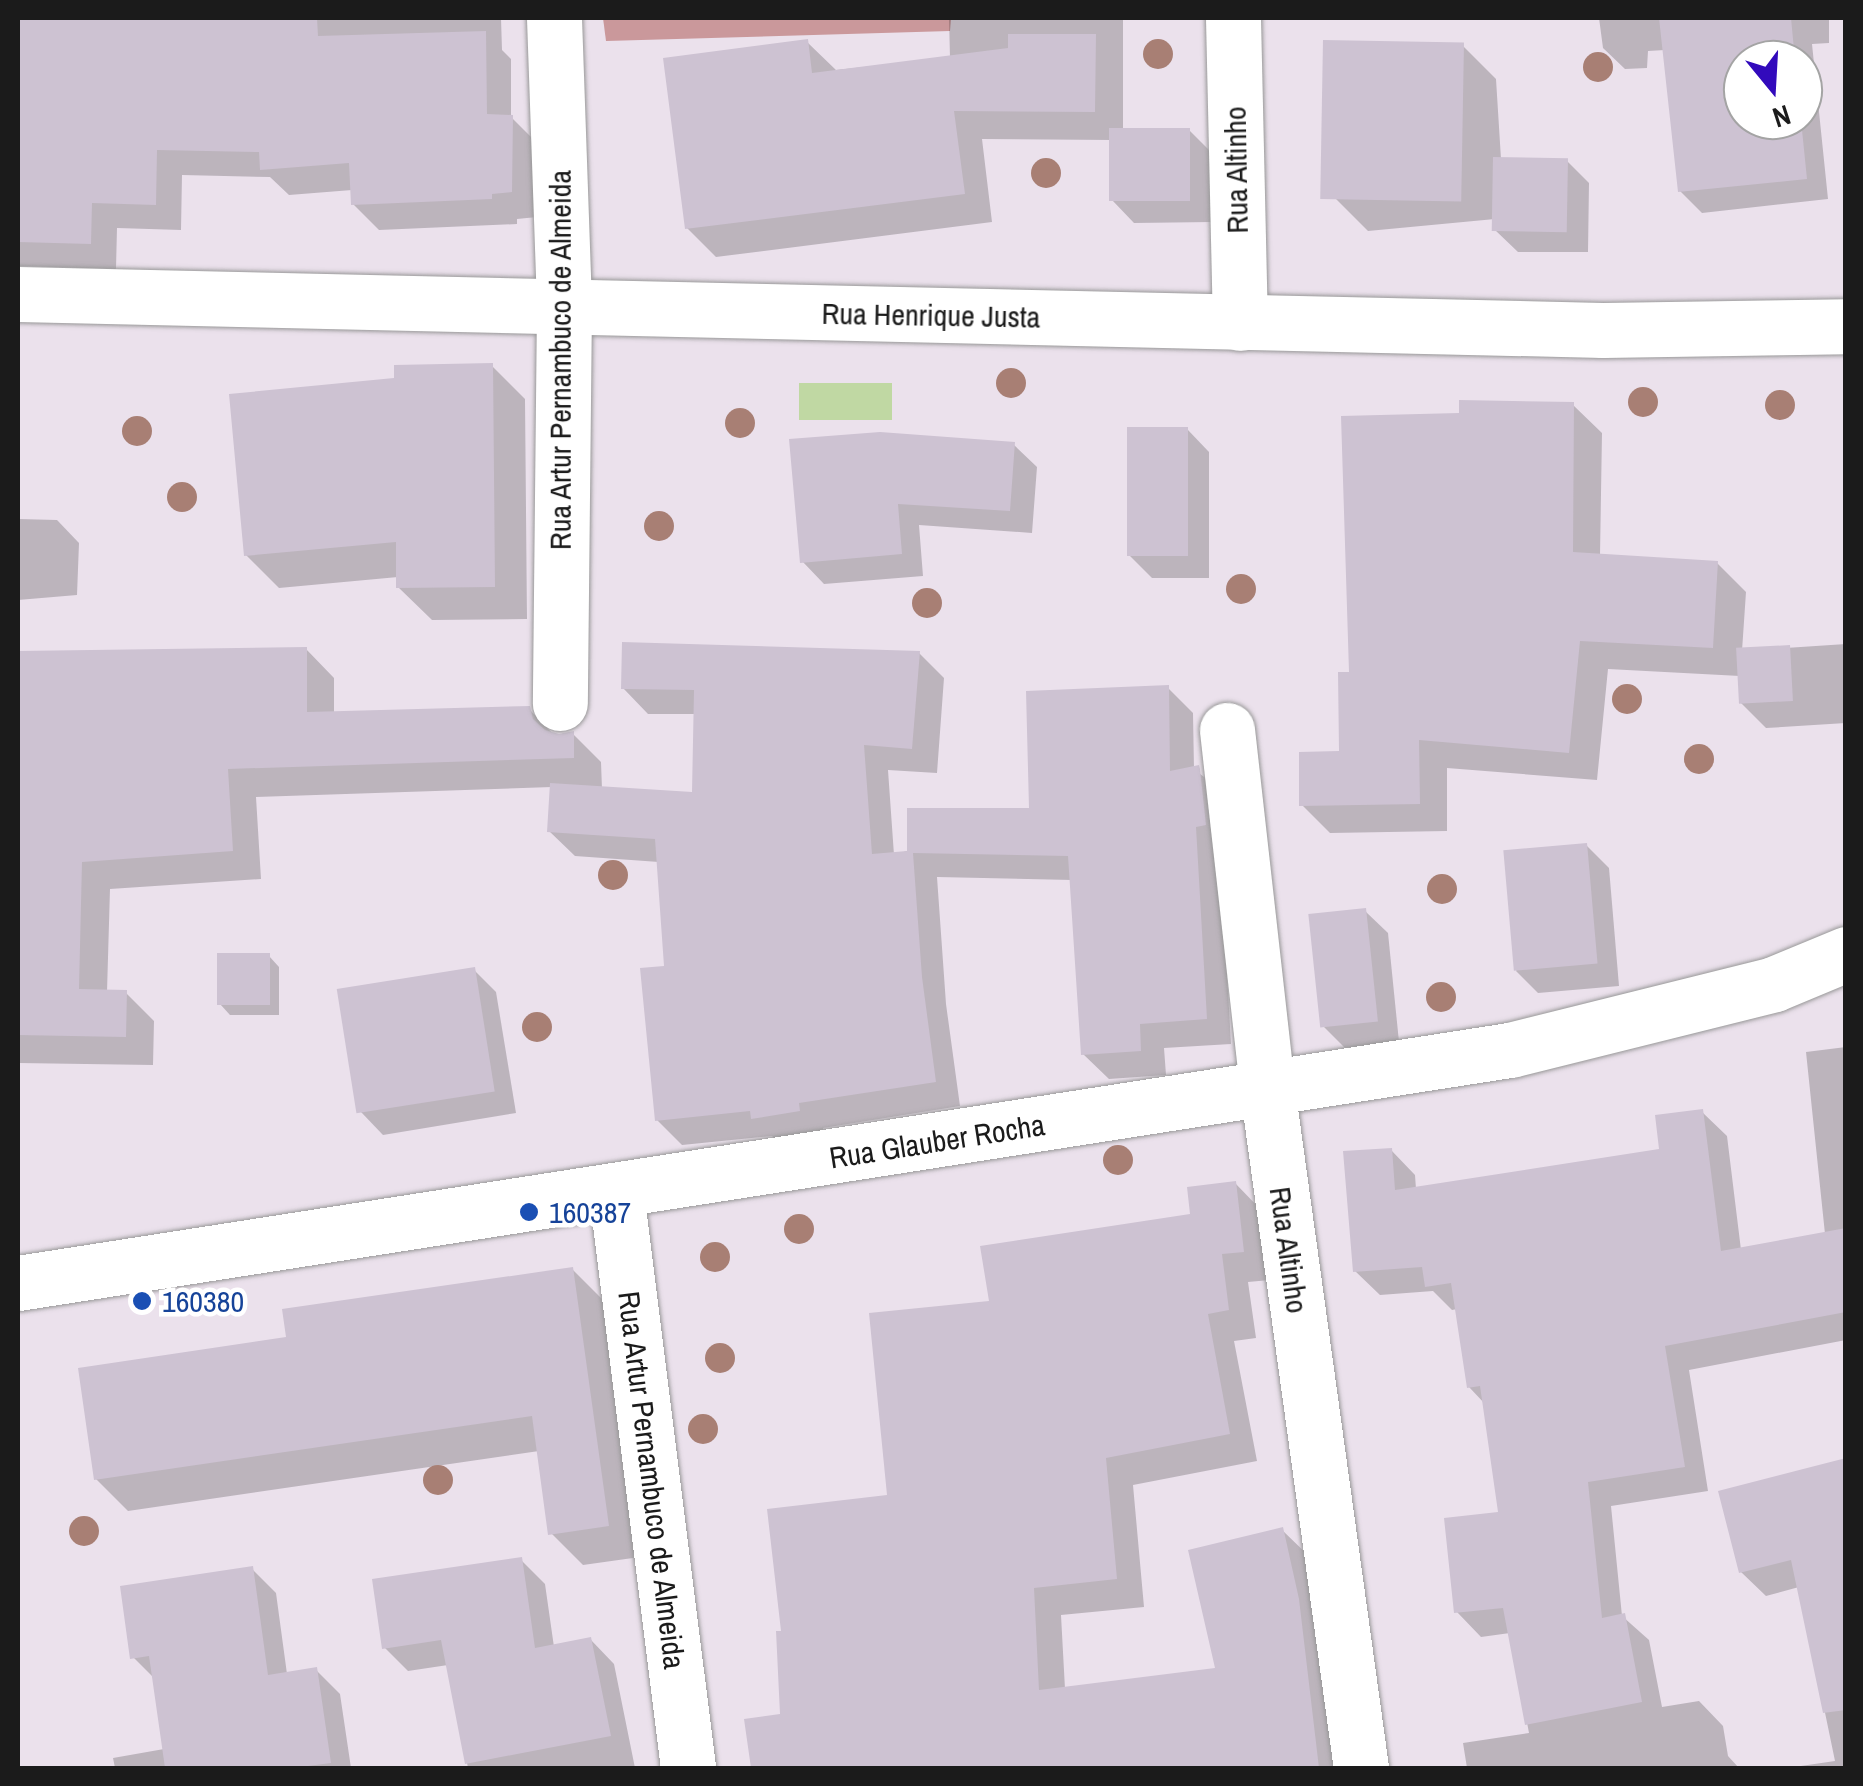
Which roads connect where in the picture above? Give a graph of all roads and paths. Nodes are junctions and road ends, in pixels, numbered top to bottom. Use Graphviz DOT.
graph roads {
  1 [pos="554,18"];
  2 [pos="1233,18"];
  3 [pos="18,294"];
  4 [pos="564,306"];
  5 [pos="1240,323"];
  6 [pos="1846,326"];
  7 [pos="560,704"];
  8 [pos="1227,730"];
  9 [pos="1846,954"];
  10 [pos="1267,1088"];
  11 [pos="616,1192"];
  12 [pos="18,1283"];
  13 [pos="688,1768"];
  14 [pos="1361,1768"];
  1 -- 4 [label="street, Rua Artur Pernambuco de Almeida"];
  2 -- 5 [label="street, Rua Altinho"];
  3 -- 4 [label="street, Rua Henrique Justa"];
  4 -- 5 [label="street, Rua Henrique Justa"];
  4 -- 7 [label="street, Rua Artur Pernambuco de Almeida"];
  5 -- 6 [label="street, Rua Henrique Justa"];
  8 -- 10 [label="street, Rua Altinho"];
  9 -- 10 [label="street, Rua Glauber Rocha"];
  10 -- 11 [label="street, Rua Glauber Rocha"];
  10 -- 14 [label="street, Rua Altinho"];
  11 -- 12 [label="street, Rua Glauber Rocha"];
  11 -- 13 [label="street, Rua Artur Pernambuco de Almeida"];
}
